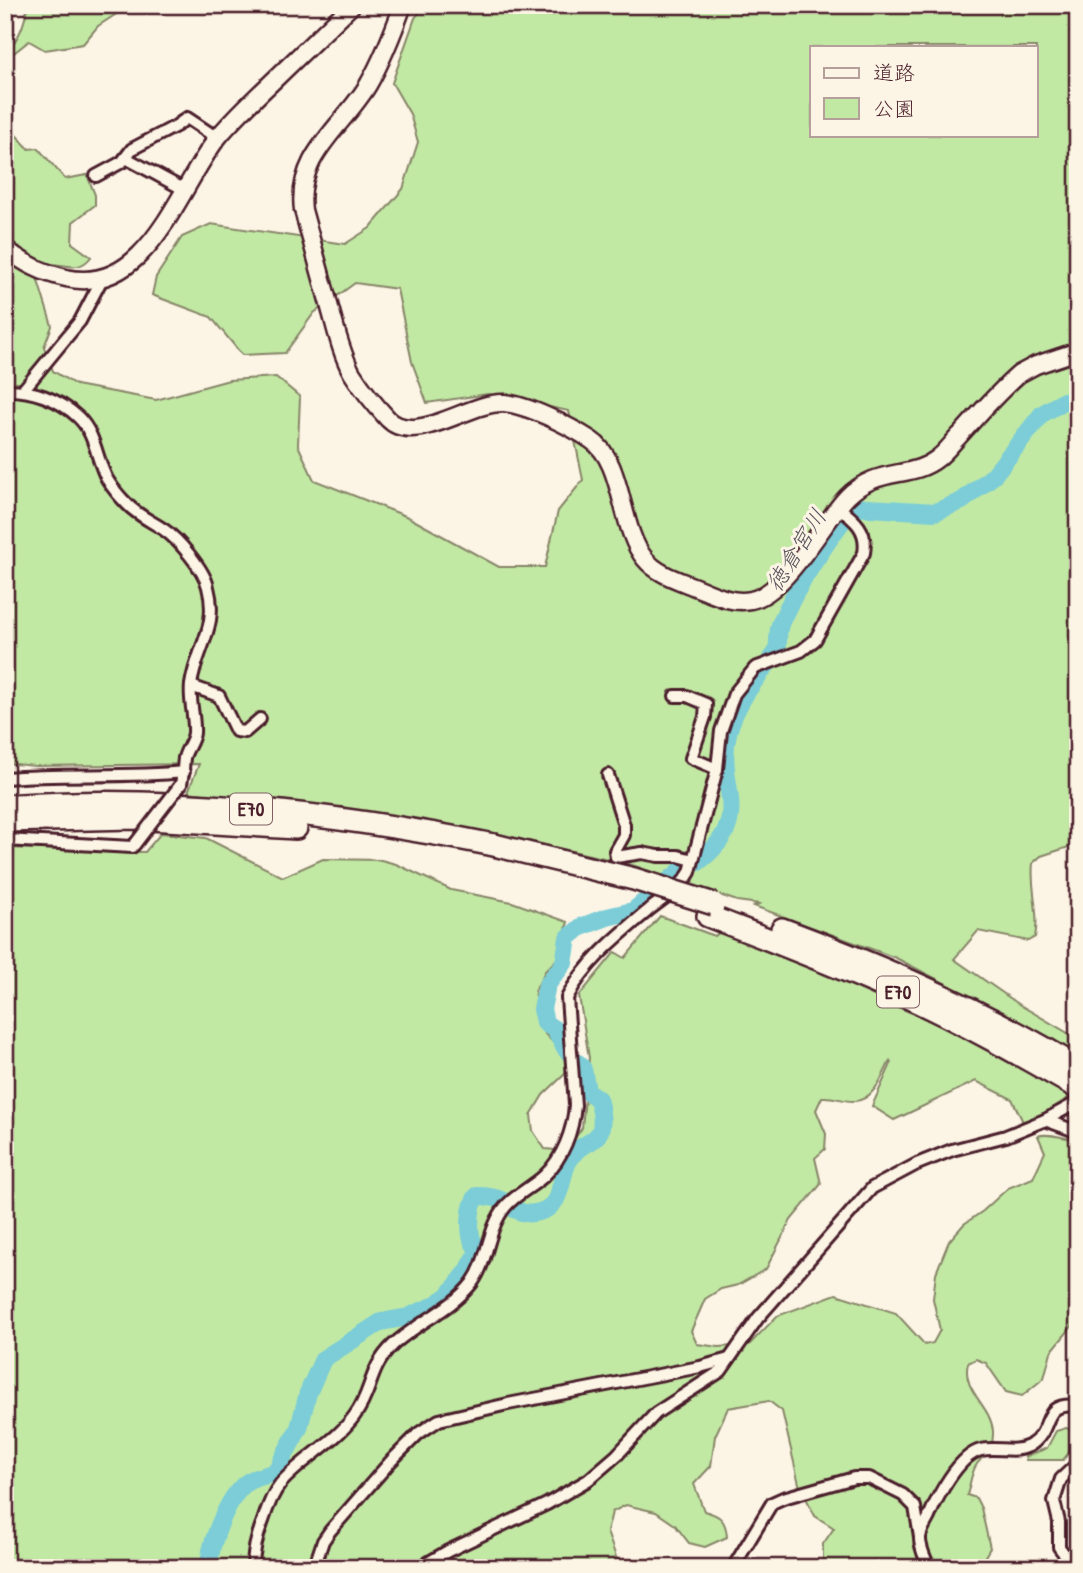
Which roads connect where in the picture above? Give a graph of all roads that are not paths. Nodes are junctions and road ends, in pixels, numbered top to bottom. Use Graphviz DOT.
graph roads {
  1 [pos="352,5"];
  2 [pos="403,5"];
  3 [pos="217,138"];
  4 [pos="126,158"];
  5 [pos="96,176"];
  6 [pos="186,190"];
  7 [pos="5,248"];
  8 [pos="103,277"];
  9 [pos="1078,351"];
  10 [pos="24,389"];
  11 [pos="5,390"];
  12 [pos="838,507"];
  13 [pos="191,686"];
  14 [pos="675,695"];
  15 [pos="260,719"];
  16 [pos="717,769"];
  17 [pos="608,775"];
  18 [pos="5,778"];
  19 [pos="182,778"];
  20 [pos="5,806"];
  21 [pos="5,821"];
  22 [pos="5,840"];
  23 [pos="491,851"];
  24 [pos="693,860"];
  25 [pos="711,910"];
  26 [pos="1078,1068"];
  27 [pos="1078,1088"];
  28 [pos="1078,1102"];
  29 [pos="1047,1119"];
  30 [pos="1078,1132"];
  31 [pos="729,1359"];
  32 [pos="1078,1406"];
  33 [pos="1078,1463"];
  34 [pos="920,1537"];
  35 [pos="253,1568"];
  36 [pos="314,1568"];
  37 [pos="419,1568"];
  38 [pos="731,1568"];
  39 [pos="929,1568"];
  40 [pos="1075,1568"];
  1 -- 3 [label="street"];
  2 -- 12 [label="street"];
  3 -- 4 [label="street"];
  3 -- 6 [label="street"];
  4 -- 5 [label="street"];
  4 -- 6 [label="street"];
  6 -- 8 [label="street"];
  7 -- 8 [label="street"];
  8 -- 10 [label="street"];
  9 -- 12 [label="street"];
  10 -- 11 [label="street"];
  10 -- 13 [label="street"];
  12 -- 16 [label="street"];
  13 -- 15 [label="street"];
  13 -- 19 [label="street"];
  14 -- 16 [label="street"];
  16 -- 24 [label="street"];
  17 -- 24 [label="street"];
  18 -- 19 [label="street"];
  19 -- 22 [label="street, bridge"];
  20 -- 23 [label="highway, E70"];
  21 -- 23 [label="highway, E70"];
  23 -- 25 [label="highway, E70, bridge"];
  24 -- 35 [label="street"];
  25 -- 26 [label="highway, E70"];
  25 -- 27 [label="highway, E70"];
  28 -- 29 [label="street"];
  29 -- 30 [label="street"];
  29 -- 31 [label="street"];
  31 -- 36 [label="street"];
  31 -- 37 [label="street"];
  32 -- 34 [label="street"];
  33 -- 40 [label="street"];
  34 -- 38 [label="street"];
  34 -- 39 [label="street"];
}
